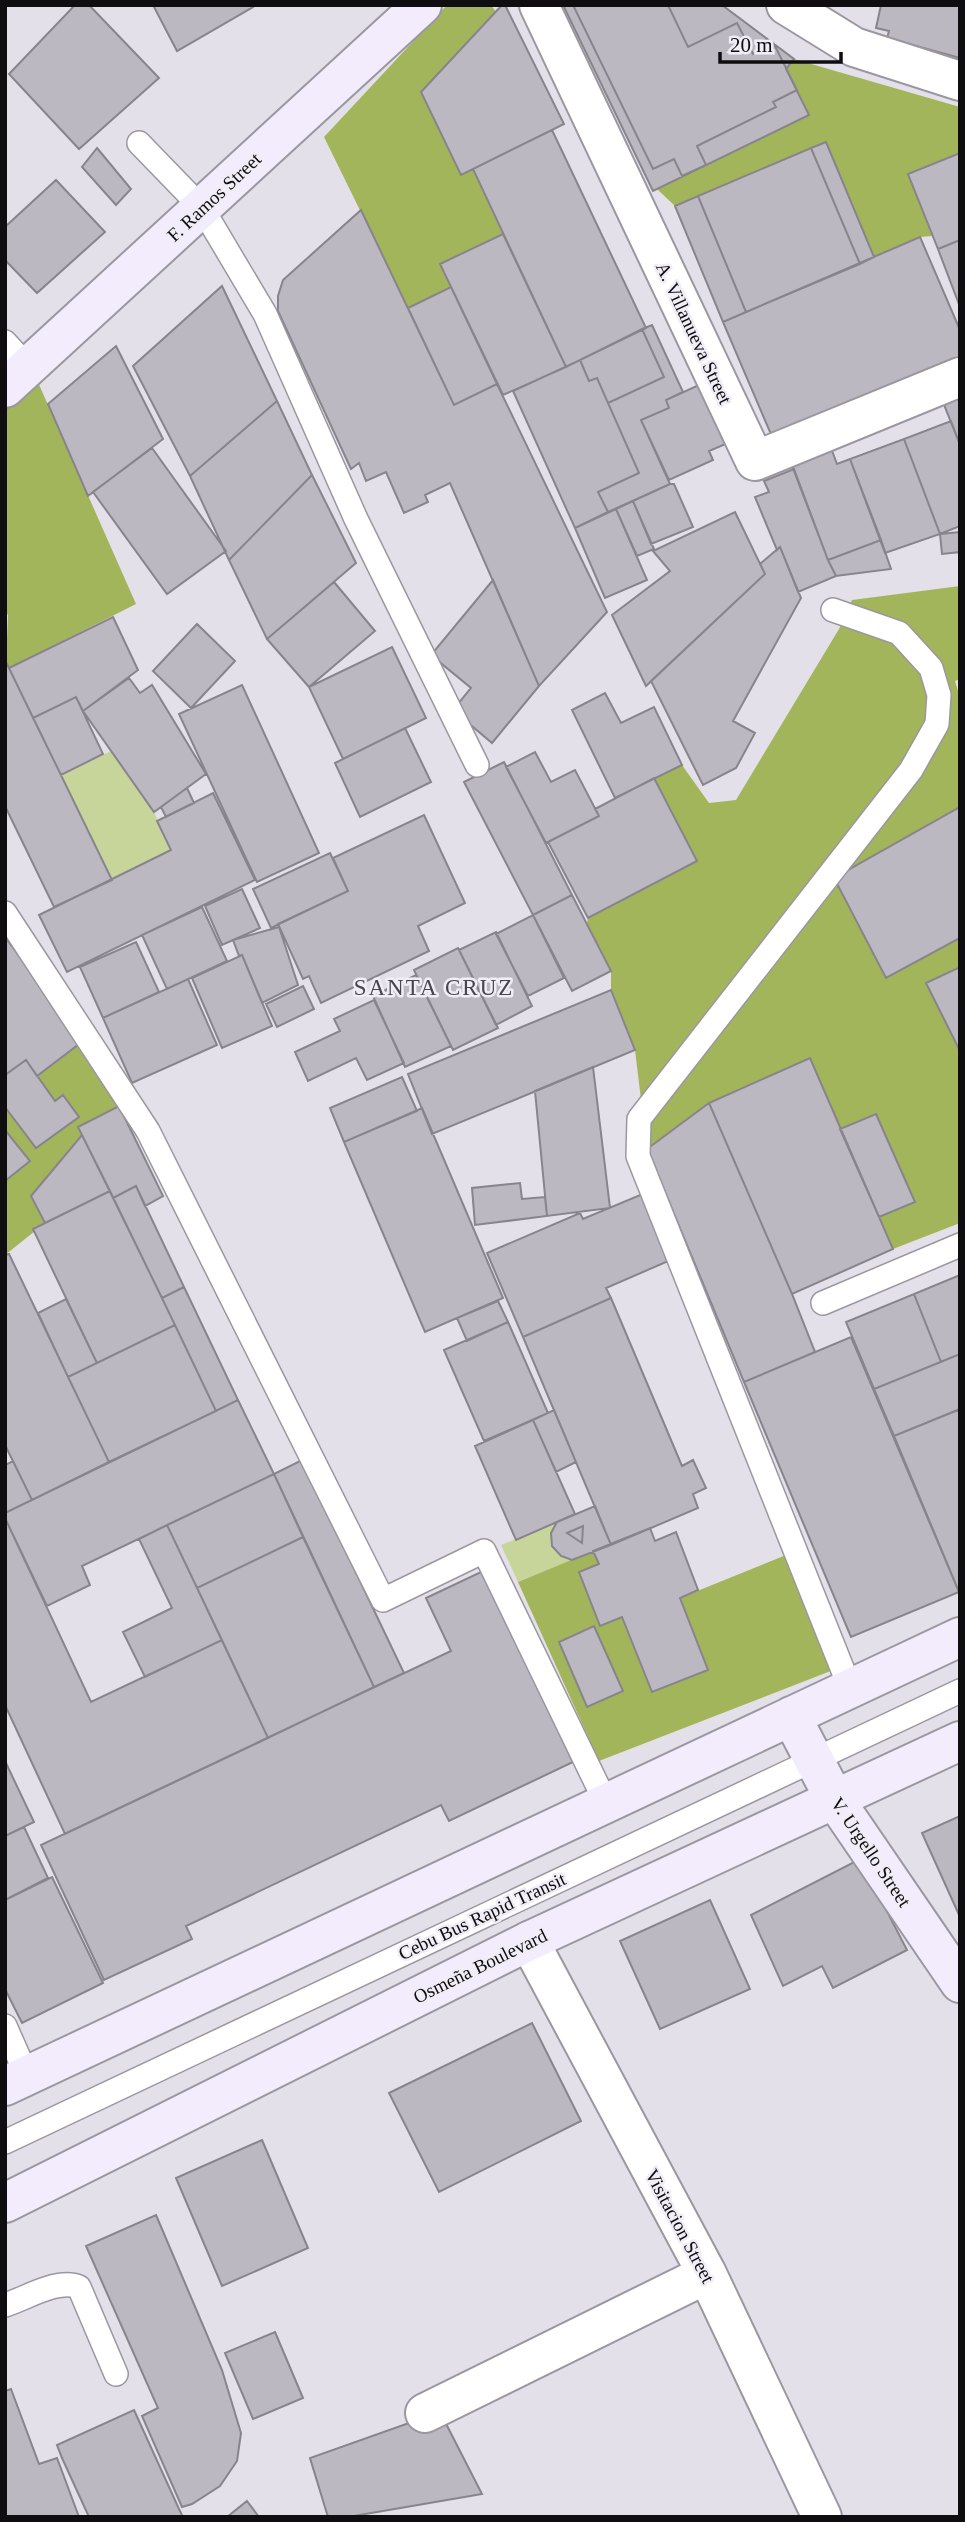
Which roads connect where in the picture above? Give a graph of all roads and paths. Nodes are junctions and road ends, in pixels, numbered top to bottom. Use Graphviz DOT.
graph roads {
  1 [pos="422,5"];
  2 [pos="538,5"];
  3 [pos="786,5"];
  4 [pos="960,81"];
  5 [pos="139,143"];
  6 [pos="202,208"];
  7 [pos="13,366"];
  8 [pos="960,377"];
  9 [pos="833,610"];
  10 [pos="477,765"];
  11 [pos="5,913"];
  12 [pos="960,1245"];
  13 [pos="823,1303"];
  14 [pos="960,1637"];
  15 [pos="850,1688"];
  16 [pos="960,1691"];
  17 [pos="791,1716"];
  18 [pos="960,1741"];
  19 [pos="814,1759"];
  20 [pos="835,1800"];
  21 [pos="606,1802"];
  22 [pos="529,1941"];
  23 [pos="960,1983"];
  24 [pos="5,2026"];
  25 [pos="16,2081"];
  26 [pos="5,2142"];
  27 [pos="5,2203"];
  28 [pos="707,2274"];
  29 [pos="5,2305"];
  30 [pos="116,2374"];
  31 [pos="425,2413"];
  32 [pos="822,2517"];
  1 -- 6 [label="main road, F. Ramos Street"];
  2 -- 8 [label="street, A. Villanueva Street"];
  3 -- 4 [label="street"];
  5 -- 6 [label="lane"];
  6 -- 7 [label="main road, F. Ramos Street"];
  6 -- 10 [label="lane"];
  9 -- 15 [label="lane"];
  11 -- 21 [label="lane"];
  12 -- 13 [label="lane"];
  14 -- 15 [label="main road"];
  15 -- 17 [label="main road"];
  16 -- 19 [label="lane, Cebu Bus Rapid Transit"];
  17 -- 19 [label="main road, V. Urgello Street"];
  17 -- 21 [label="main road"];
  18 -- 20 [label="main road, Osmeña Boulevard"];
  19 -- 20 [label="main road, V. Urgello Street"];
  19 -- 26 [label="lane, Cebu Bus Rapid Transit"];
  20 -- 22 [label="main road, Osmeña Boulevard"];
  20 -- 23 [label="main road, V. Urgello Street"];
  21 -- 25 [label="main road"];
  22 -- 27 [label="main road, Osmeña Boulevard"];
  22 -- 28 [label="street, Visitacion Street"];
  24 -- 25 [label="lane"];
  28 -- 31 [label="street"];
  28 -- 32 [label="street, Visitacion Street"];
  29 -- 30 [label="lane"];
}
